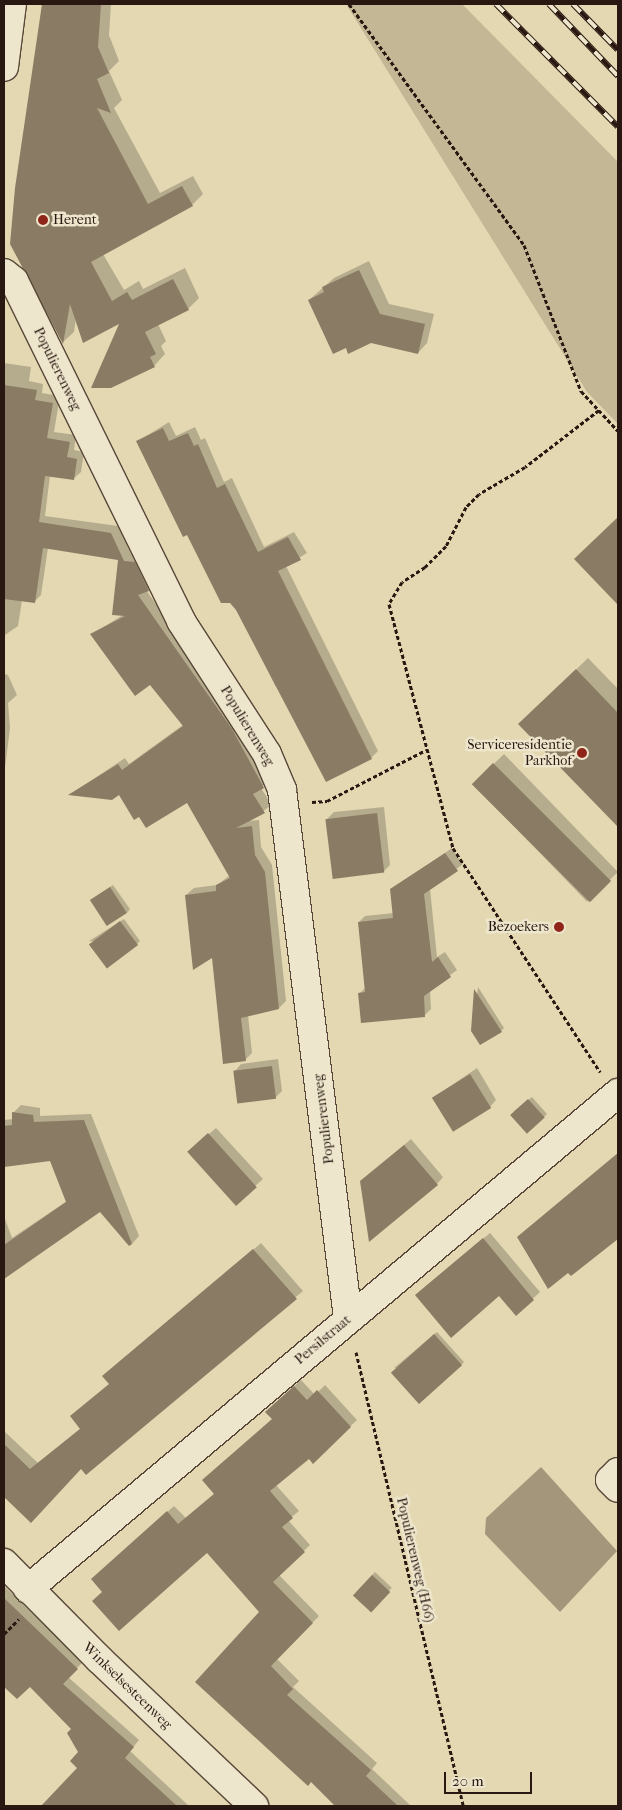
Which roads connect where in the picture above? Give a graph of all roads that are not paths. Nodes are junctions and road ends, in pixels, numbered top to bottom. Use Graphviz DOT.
graph roads {
  1 [pos="12,4"];
  2 [pos="4,67"];
  3 [pos="4,273"];
  4 [pos="617,1094"];
  5 [pos="348,1318"];
  6 [pos="618,1472"];
  7 [pos="618,1488"];
  8 [pos="4,1563"];
  9 [pos="28,1589"];
  10 [pos="254,1806"];
  1 -- 2 [label="street"];
  3 -- 5 [label="street, Populierenweg"];
  4 -- 5 [label="street, Persilstraat"];
  5 -- 9 [label="street, Persilstraat"];
  6 -- 7 [label="street"];
  8 -- 9 [label="street, Winkselsesteenweg"];
  9 -- 10 [label="street, Winkselsesteenweg"];
}
